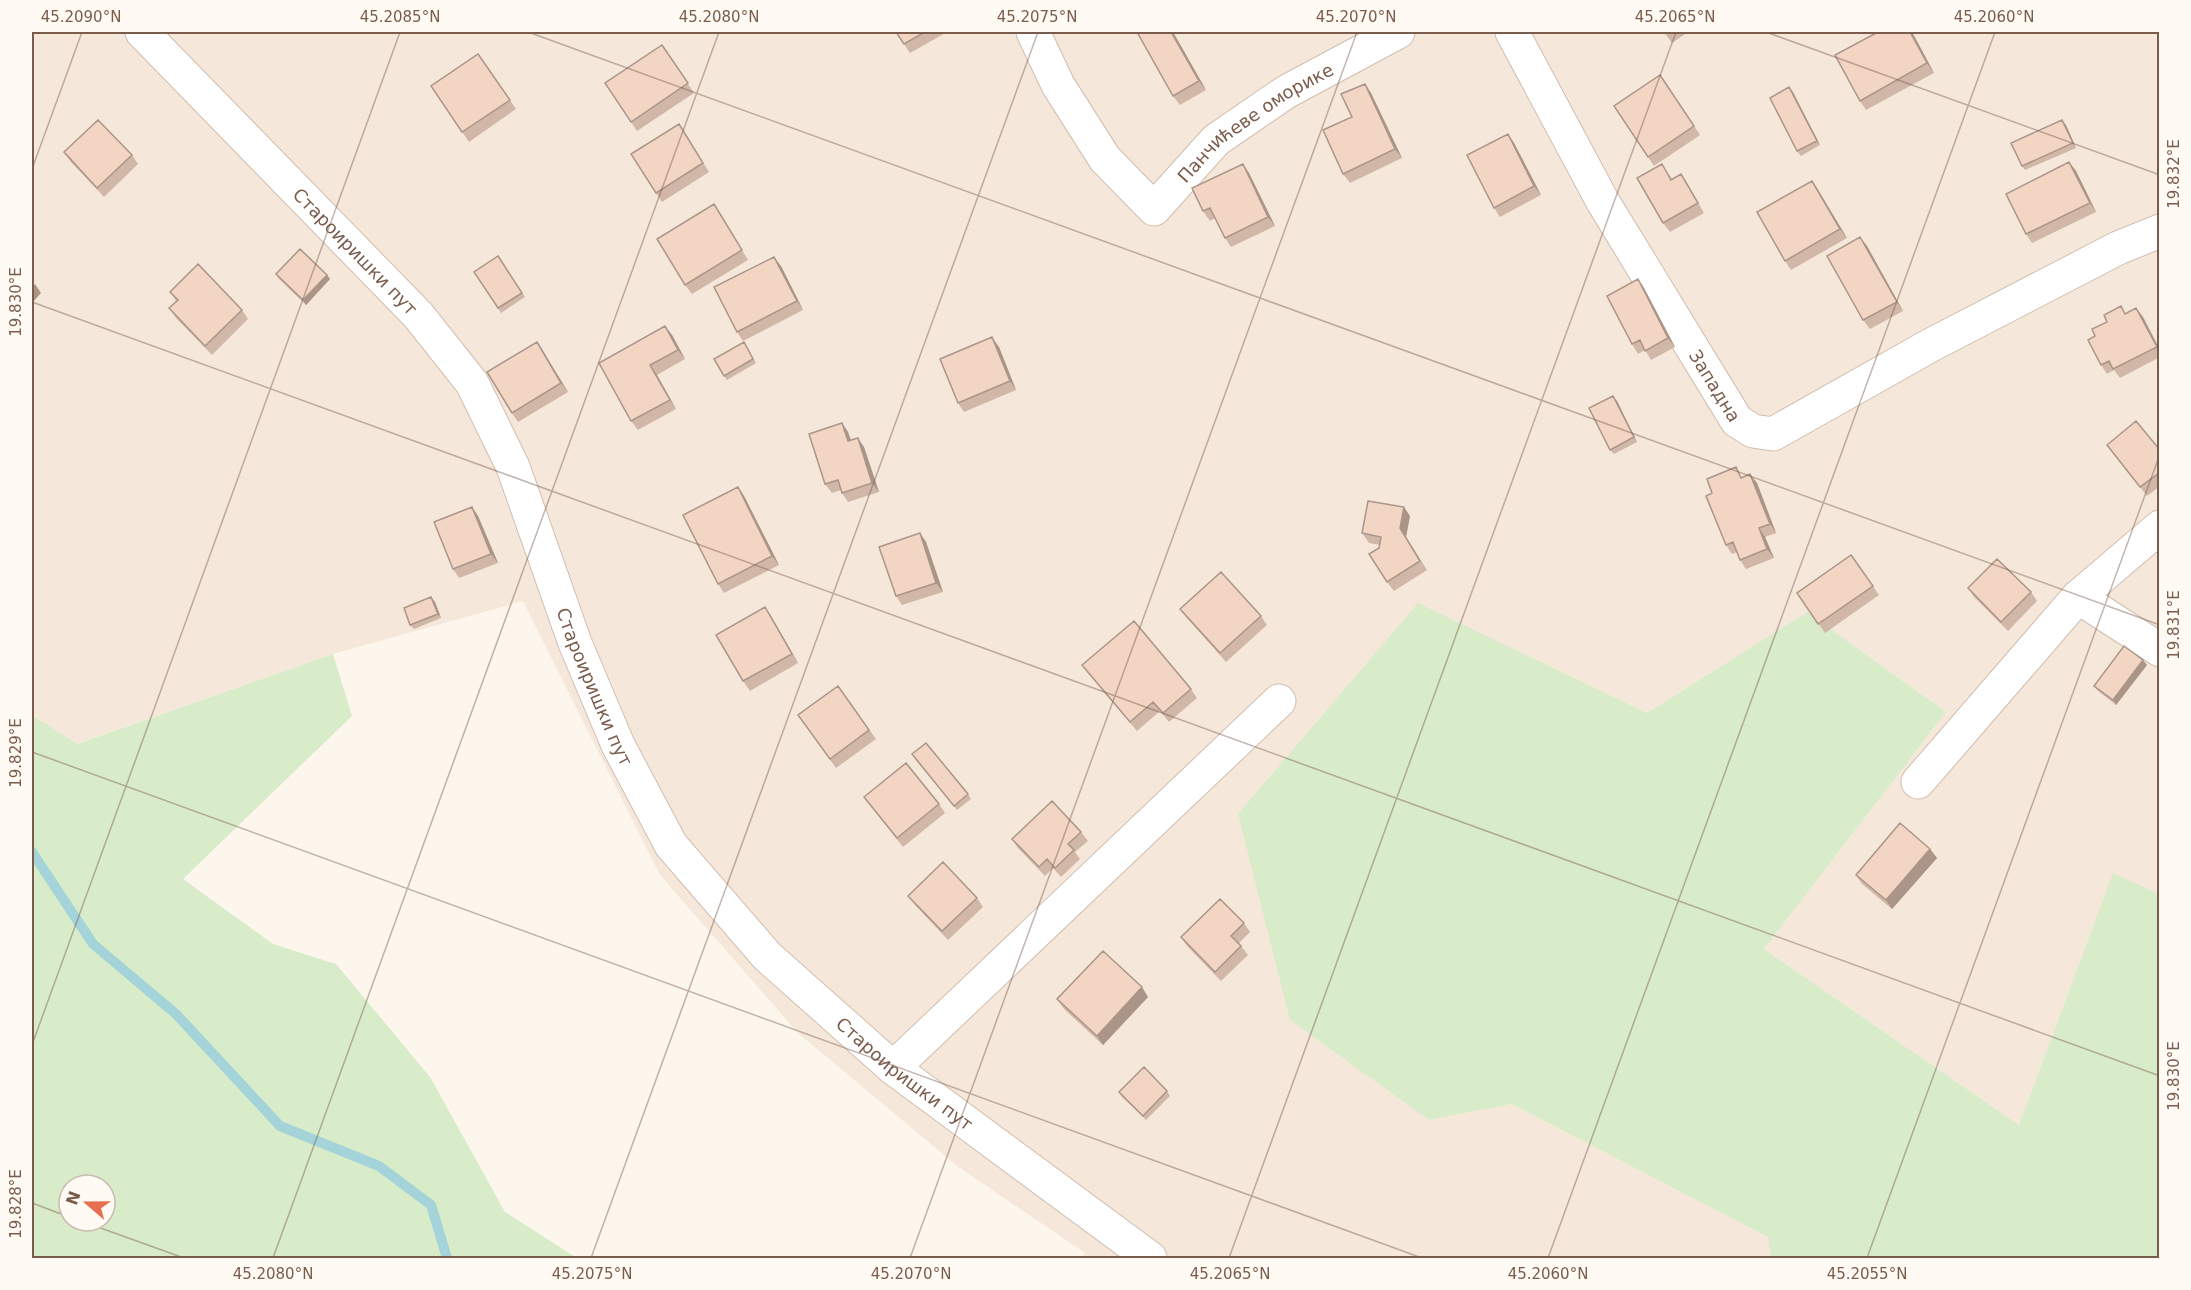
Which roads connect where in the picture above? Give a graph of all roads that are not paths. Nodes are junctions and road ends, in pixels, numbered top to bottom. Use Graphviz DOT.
graph roads {
  1 [pos="142,32"];
  2 [pos="1033,32"];
  3 [pos="1398,32"];
  4 [pos="1512,32"];
  5 [pos="2160,231"];
  6 [pos="2160,527"];
  7 [pos="2078,597"];
  8 [pos="2160,650"];
  9 [pos="1279,701"];
  10 [pos="1918,782"];
  11 [pos="893,1068"];
  12 [pos="1150,1258"];
  1 -- 11 [label="street, Староиришки пут"];
  2 -- 3 [label="street, Панчићеве оморике"];
  4 -- 5 [label="street, Западна"];
  6 -- 7 [label="street"];
  7 -- 8 [label="street"];
  7 -- 10 [label="street"];
  9 -- 11 [label="street"];
  11 -- 12 [label="street, Староиришки пут"];
}
